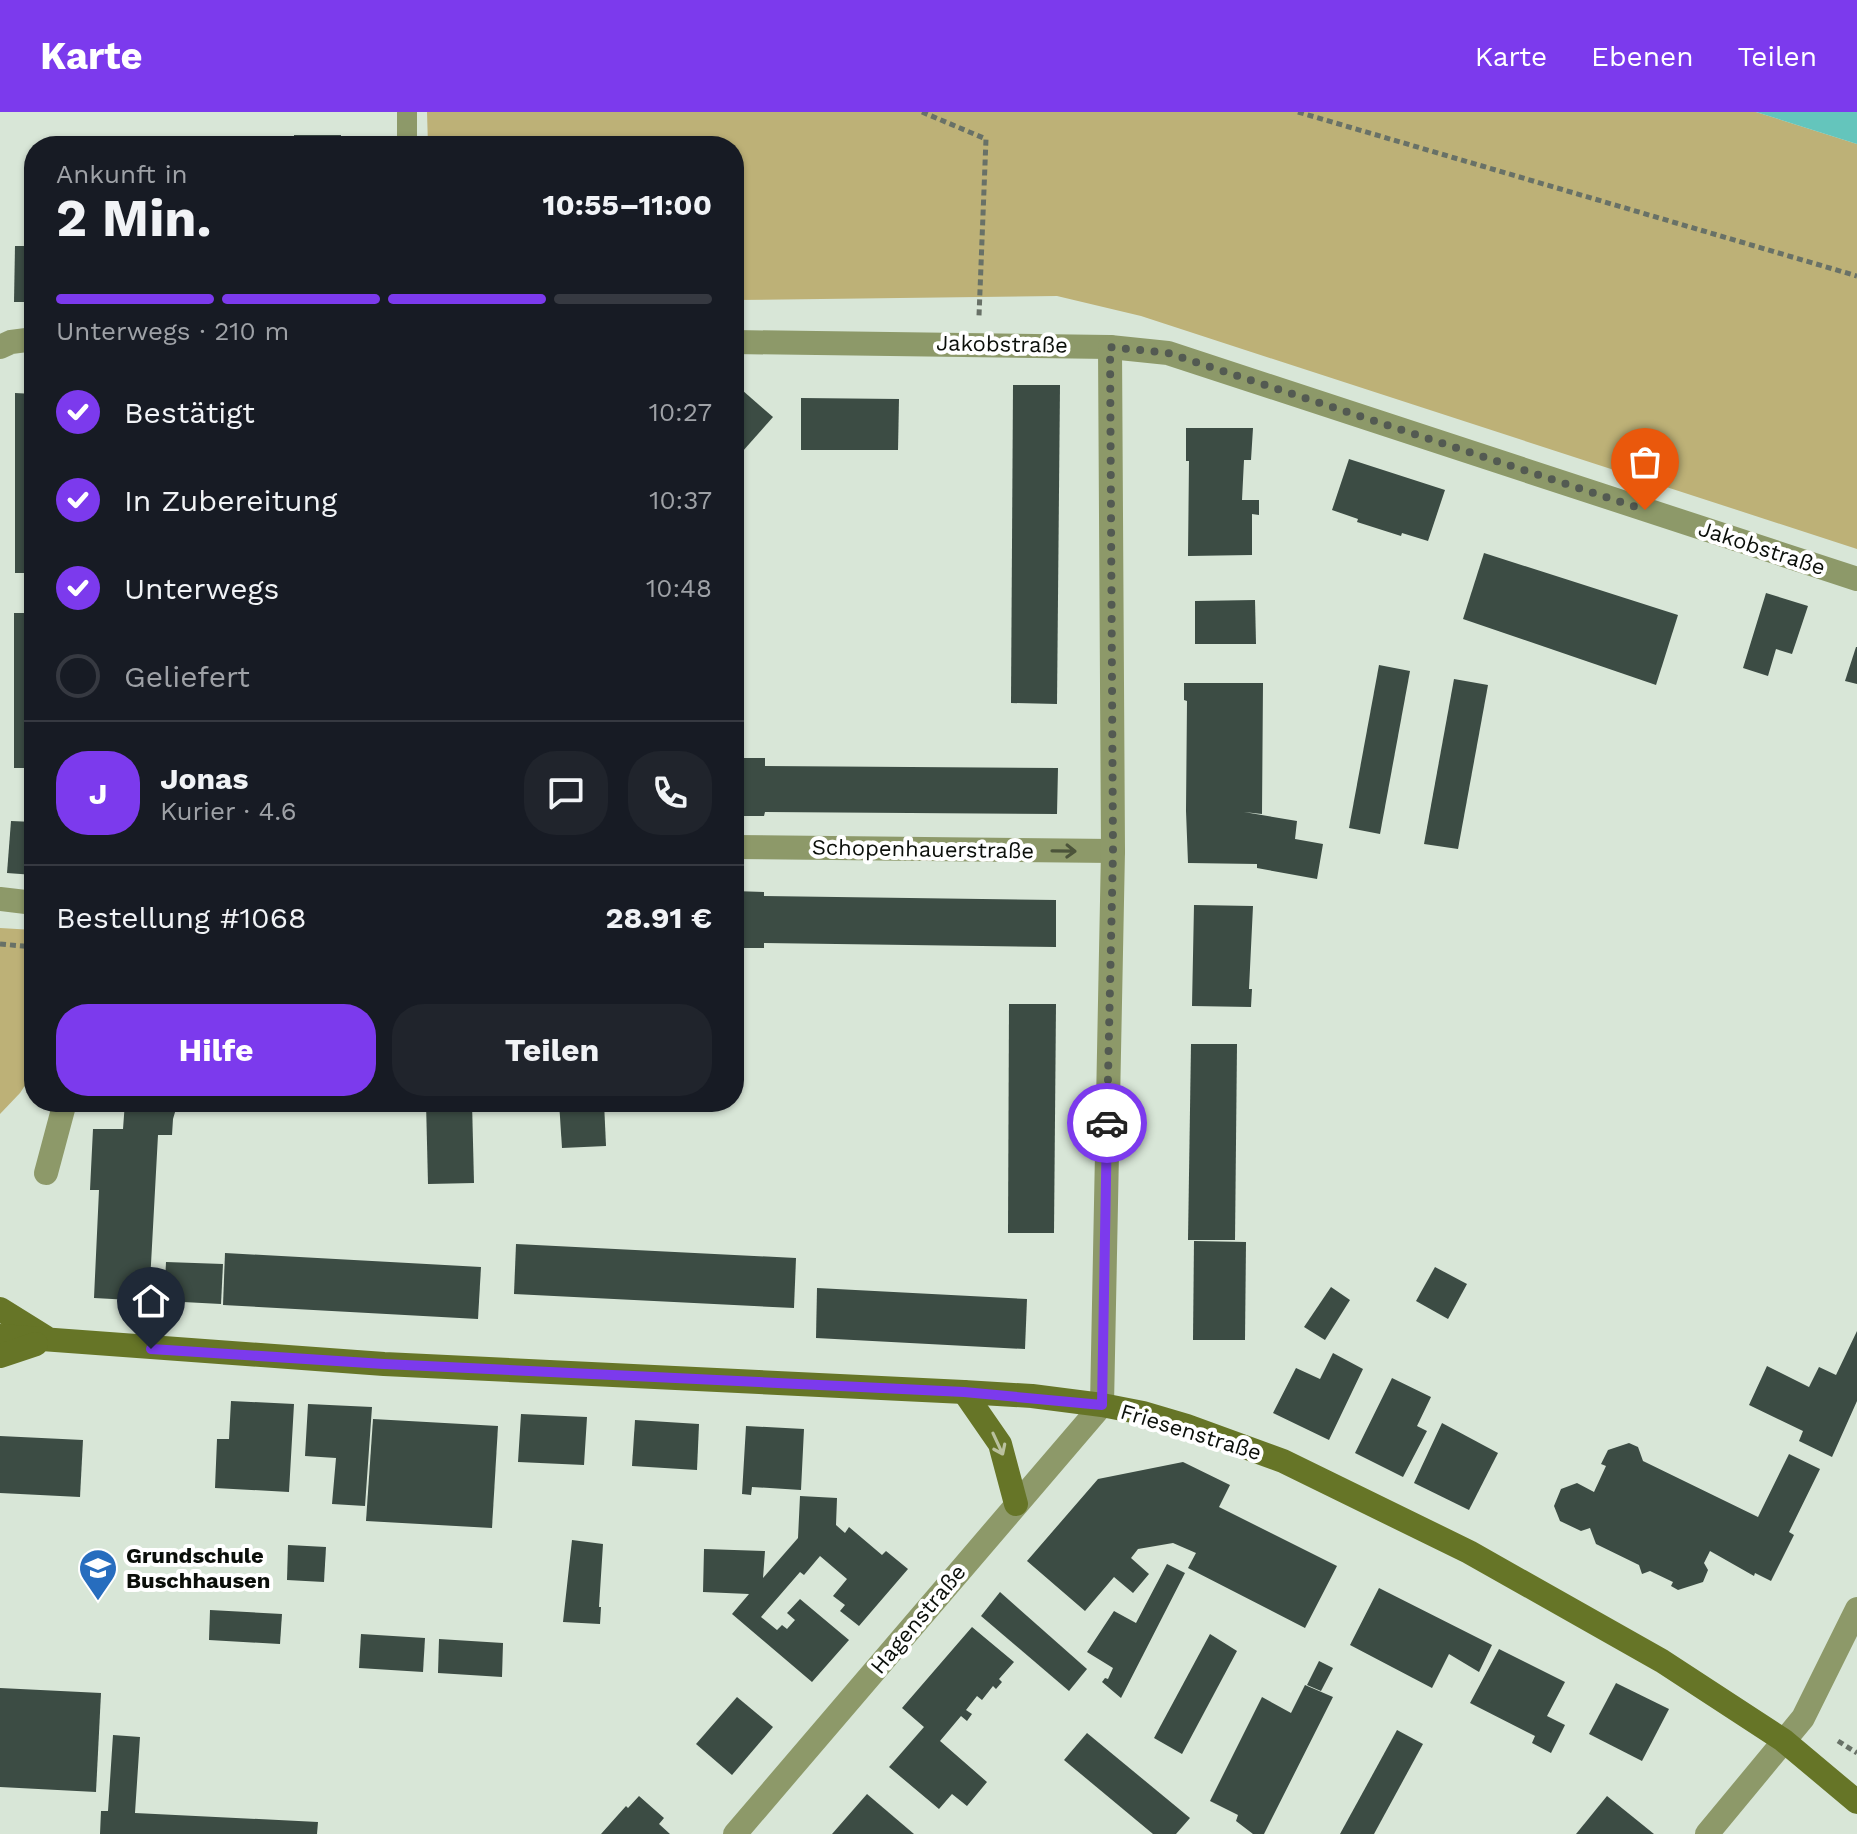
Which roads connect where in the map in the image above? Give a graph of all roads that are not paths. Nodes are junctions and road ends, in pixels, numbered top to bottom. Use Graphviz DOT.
graph roads {
  1 [pos="407,112"];
  2 [pos="407,136"];
  3 [pos="24,340"];
  4 [pos="744,342"];
  5 [pos="0,347"];
  6 [pos="1110,347"];
  7 [pos="1857,579"];
  8 [pos="744,847"];
  9 [pos="1113,851"];
  10 [pos="0,899"];
  11 [pos="24,902"];
  12 [pos="62,1112"];
  13 [pos="46,1173"];
  14 [pos="0,1309"];
  15 [pos="0,1336"];
  16 [pos="50,1340"];
  17 [pos="0,1356"];
  18 [pos="964,1392"];
  19 [pos="1102,1405"];
  20 [pos="1016,1504"];
  21 [pos="1857,1609"];
  22 [pos="1845,1660"];
  23 [pos="1783,1740"];
  24 [pos="1857,1802"];
  25 [pos="735,1834"];
  26 [pos="1707,1834"];
  1 -- 2 [label="lane"];
  3 -- 5 [label="street"];
  4 -- 6 [label="street, Jakobstraße"];
  6 -- 7 [label="street, Jakobstraße"];
  6 -- 9 [label="street"];
  8 -- 9 [label="street, Schopenhauerstraße, one-way"];
  9 -- 19 [label="street"];
  10 -- 11 [label="street"];
  12 -- 13 [label="street"];
  14 -- 16 [label="main road"];
  15 -- 16 [label="main road, Friesenstraße"];
  16 -- 17 [label="main road"];
  16 -- 18 [label="main road, Friesenstraße"];
  18 -- 19 [label="main road, Friesenstraße"];
  18 -- 20 [label="main road, one-way"];
  19 -- 20 [label="street, Hagenstraße"];
  19 -- 23 [label="main road, Friesenstraße"];
  20 -- 25 [label="street, Hagenstraße"];
  21 -- 22 [label="street"];
  22 -- 23 [label="street"];
  23 -- 24 [label="main road, Friesenstraße"];
  23 -- 26 [label="street"];
}
